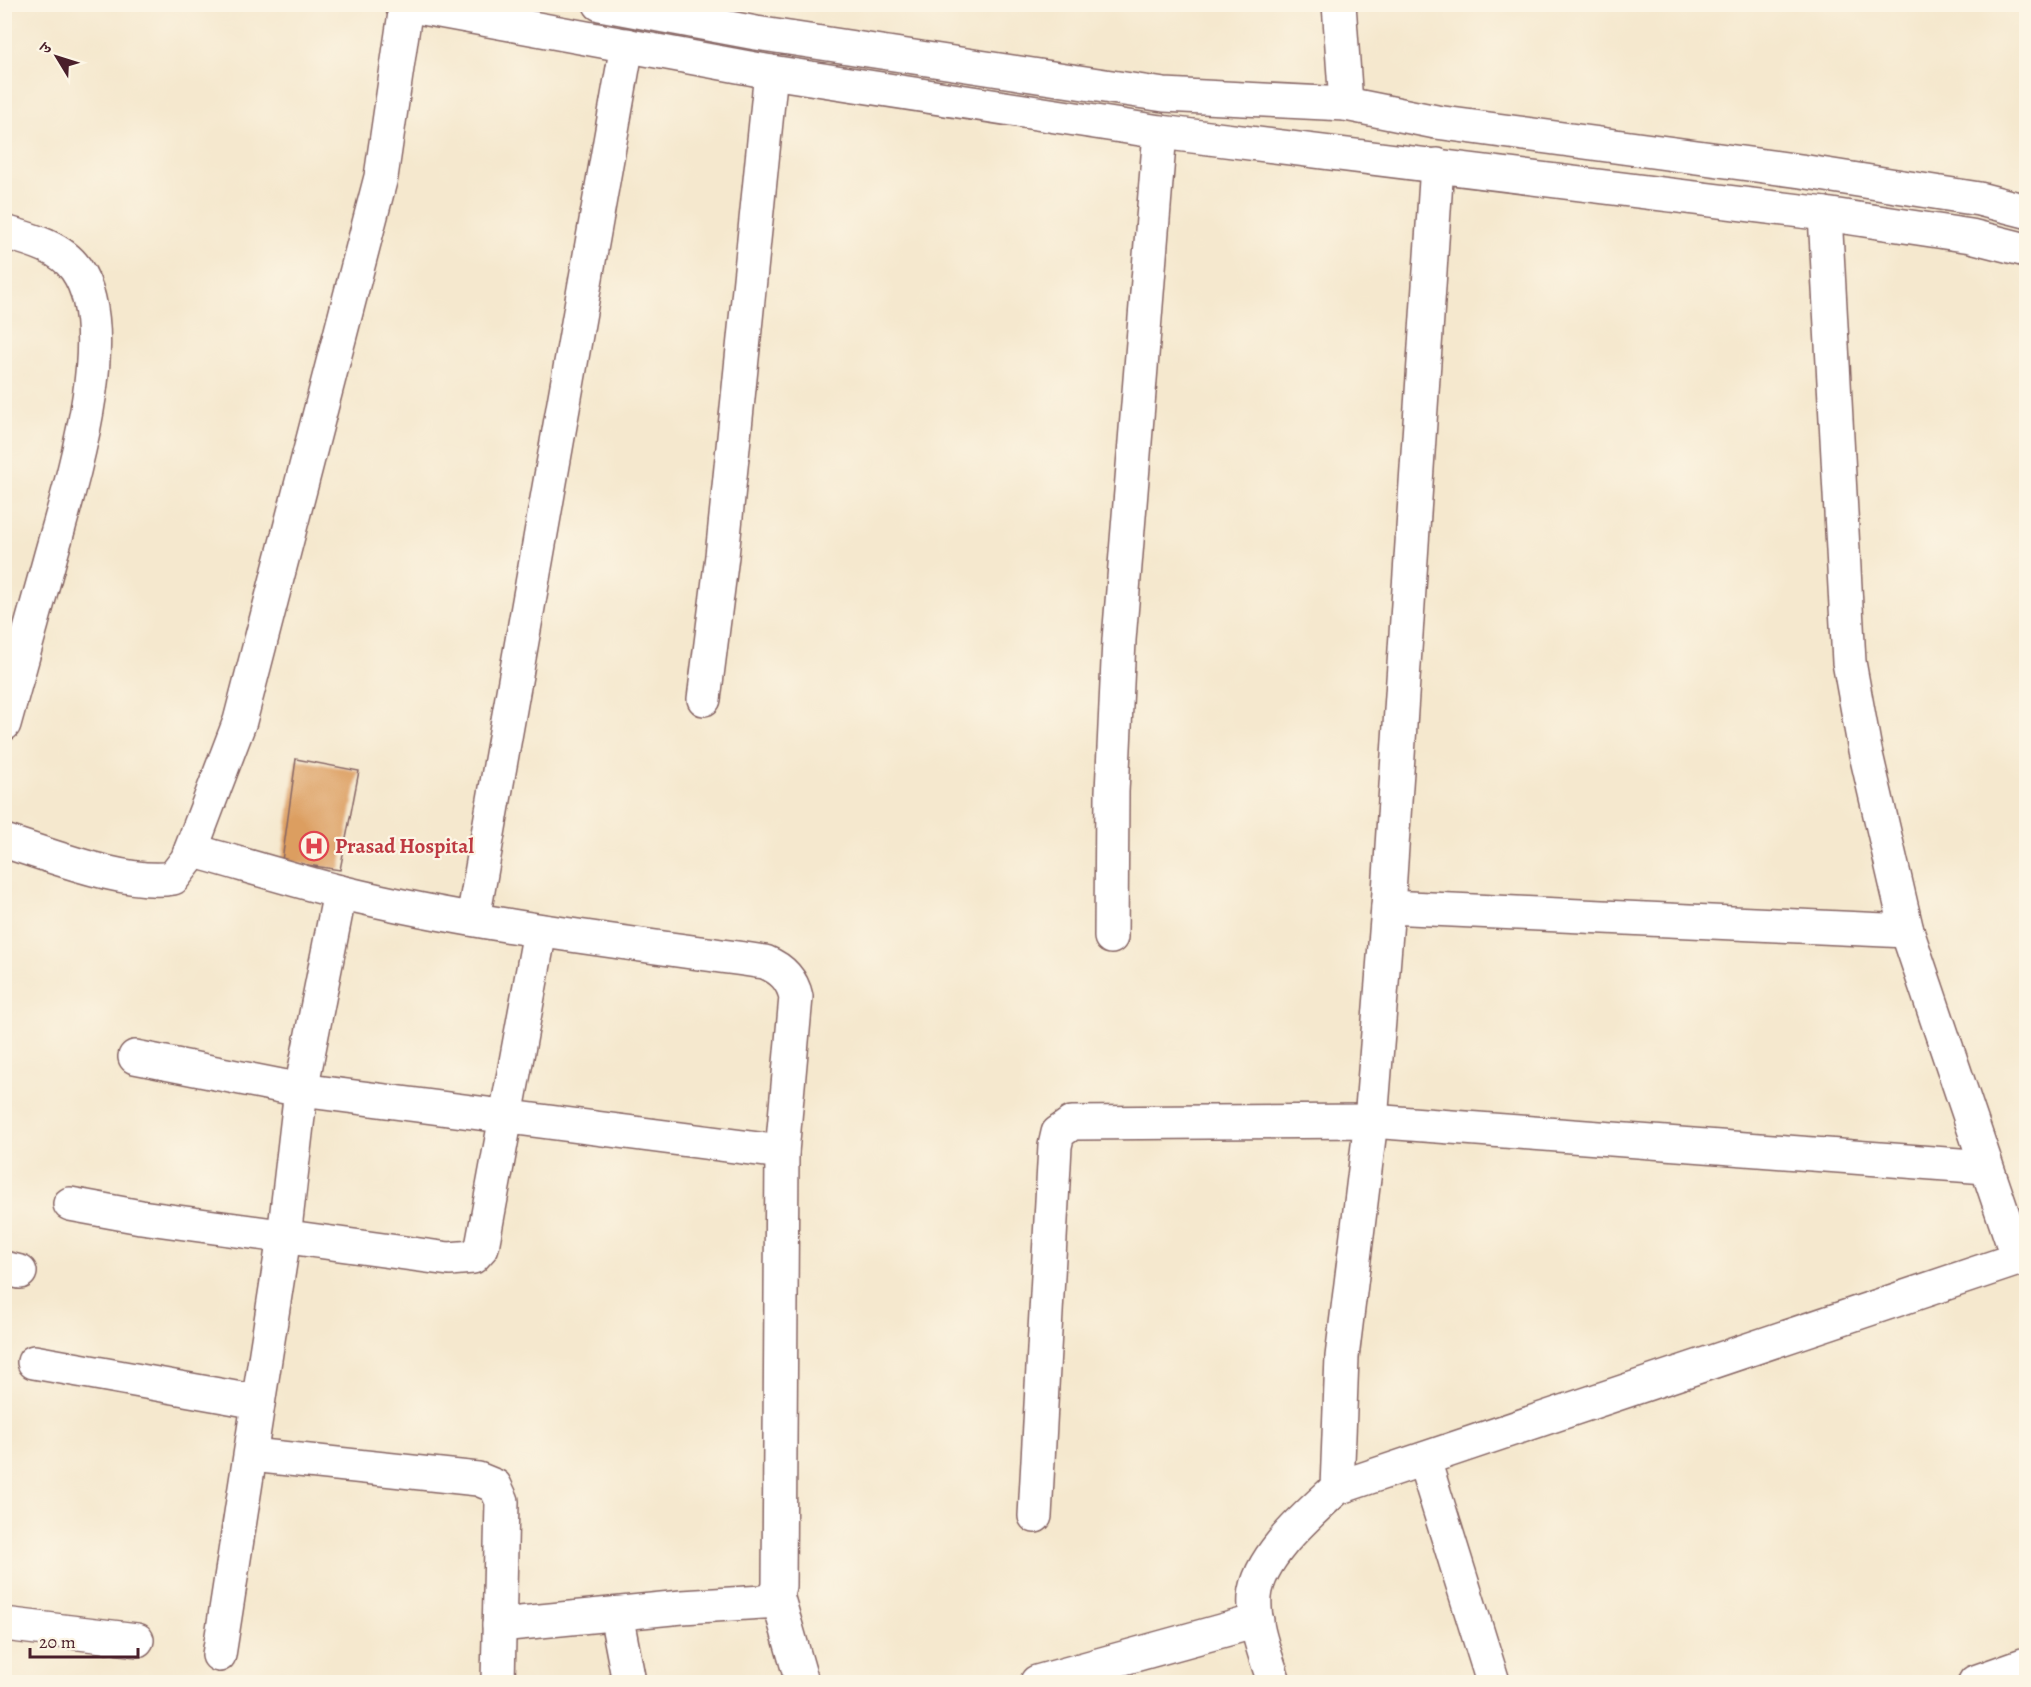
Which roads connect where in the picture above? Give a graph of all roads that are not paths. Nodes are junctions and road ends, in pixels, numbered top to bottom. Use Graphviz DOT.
graph roads {
  1 [pos="600,4"];
  2 [pos="1339,4"];
  3 [pos="404,5"];
  4 [pos="627,45"];
  5 [pos="771,72"];
  6 [pos="1346,104"];
  7 [pos="1160,132"];
  8 [pos="1437,165"];
  9 [pos="2026,212"];
  10 [pos="1825,214"];
  11 [pos="4,232"];
  12 [pos="2026,250"];
  13 [pos="704,699"];
  14 [pos="4,724"];
  15 [pos="4,842"];
  16 [pos="191,849"];
  17 [pos="340,892"];
  18 [pos="1388,907"];
  19 [pos="473,919"];
  20 [pos="540,931"];
  21 [pos="1907,932"];
  22 [pos="1111,937"];
  23 [pos="135,1057"];
  24 [pos="301,1090"];
  25 [pos="508,1117"];
  26 [pos="1371,1121"];
  27 [pos="782,1152"];
  28 [pos="1986,1167"];
  29 [pos="70,1204"];
  30 [pos="284,1238"];
  31 [pos="2022,1257"];
  32 [pos="34,1362"];
  33 [pos="258,1402"];
  34 [pos="252,1455"];
  35 [pos="1424,1460"];
  36 [pos="1337,1488"];
  37 [pos="1035,1516"];
  38 [pos="777,1595"];
  39 [pos="616,1614"];
  40 [pos="1257,1621"];
  41 [pos="4,1624"];
  42 [pos="499,1625"];
  43 [pos="137,1640"];
  44 [pos="219,1655"];
  45 [pos="2026,1664"];
  46 [pos="498,1683"];
  47 [pos="629,1683"];
  48 [pos="802,1683"];
  49 [pos="1037,1683"];
  50 [pos="1274,1683"];
  51 [pos="1493,1683"];
  52 [pos="1975,1683"];
  1 -- 6 [label="street"];
  2 -- 6 [label="street"];
  3 -- 4 [label="street"];
  3 -- 16 [label="street"];
  4 -- 5 [label="street"];
  4 -- 19 [label="street"];
  5 -- 7 [label="street"];
  5 -- 13 [label="street"];
  6 -- 9 [label="street"];
  7 -- 8 [label="street"];
  7 -- 22 [label="street"];
  8 -- 10 [label="street"];
  8 -- 18 [label="street"];
  10 -- 12 [label="street"];
  10 -- 21 [label="street"];
  11 -- 14 [label="street"];
  15 -- 16 [label="street"];
  16 -- 17 [label="street"];
  17 -- 19 [label="street"];
  17 -- 24 [label="street"];
  18 -- 21 [label="street"];
  18 -- 26 [label="street"];
  19 -- 20 [label="street"];
  20 -- 25 [label="street"];
  20 -- 27 [label="street"];
  21 -- 28 [label="street"];
  23 -- 24 [label="street"];
  24 -- 25 [label="street"];
  24 -- 30 [label="street"];
  25 -- 27 [label="street"];
  25 -- 30 [label="street"];
  26 -- 28 [label="street"];
  26 -- 36 [label="street"];
  26 -- 37 [label="street"];
  27 -- 38 [label="street"];
  28 -- 31 [label="street"];
  29 -- 30 [label="street"];
  30 -- 33 [label="street"];
  31 -- 35 [label="street"];
  32 -- 33 [label="street"];
  33 -- 34 [label="street"];
  34 -- 42 [label="street"];
  34 -- 44 [label="street"];
  35 -- 36 [label="street"];
  35 -- 51 [label="street"];
  36 -- 40 [label="street"];
  38 -- 39 [label="street"];
  38 -- 48 [label="street"];
  39 -- 42 [label="street"];
  39 -- 47 [label="street"];
  40 -- 49 [label="street"];
  40 -- 50 [label="street"];
  41 -- 43 [label="street"];
  42 -- 46 [label="street"];
  45 -- 52 [label="street"];
}
